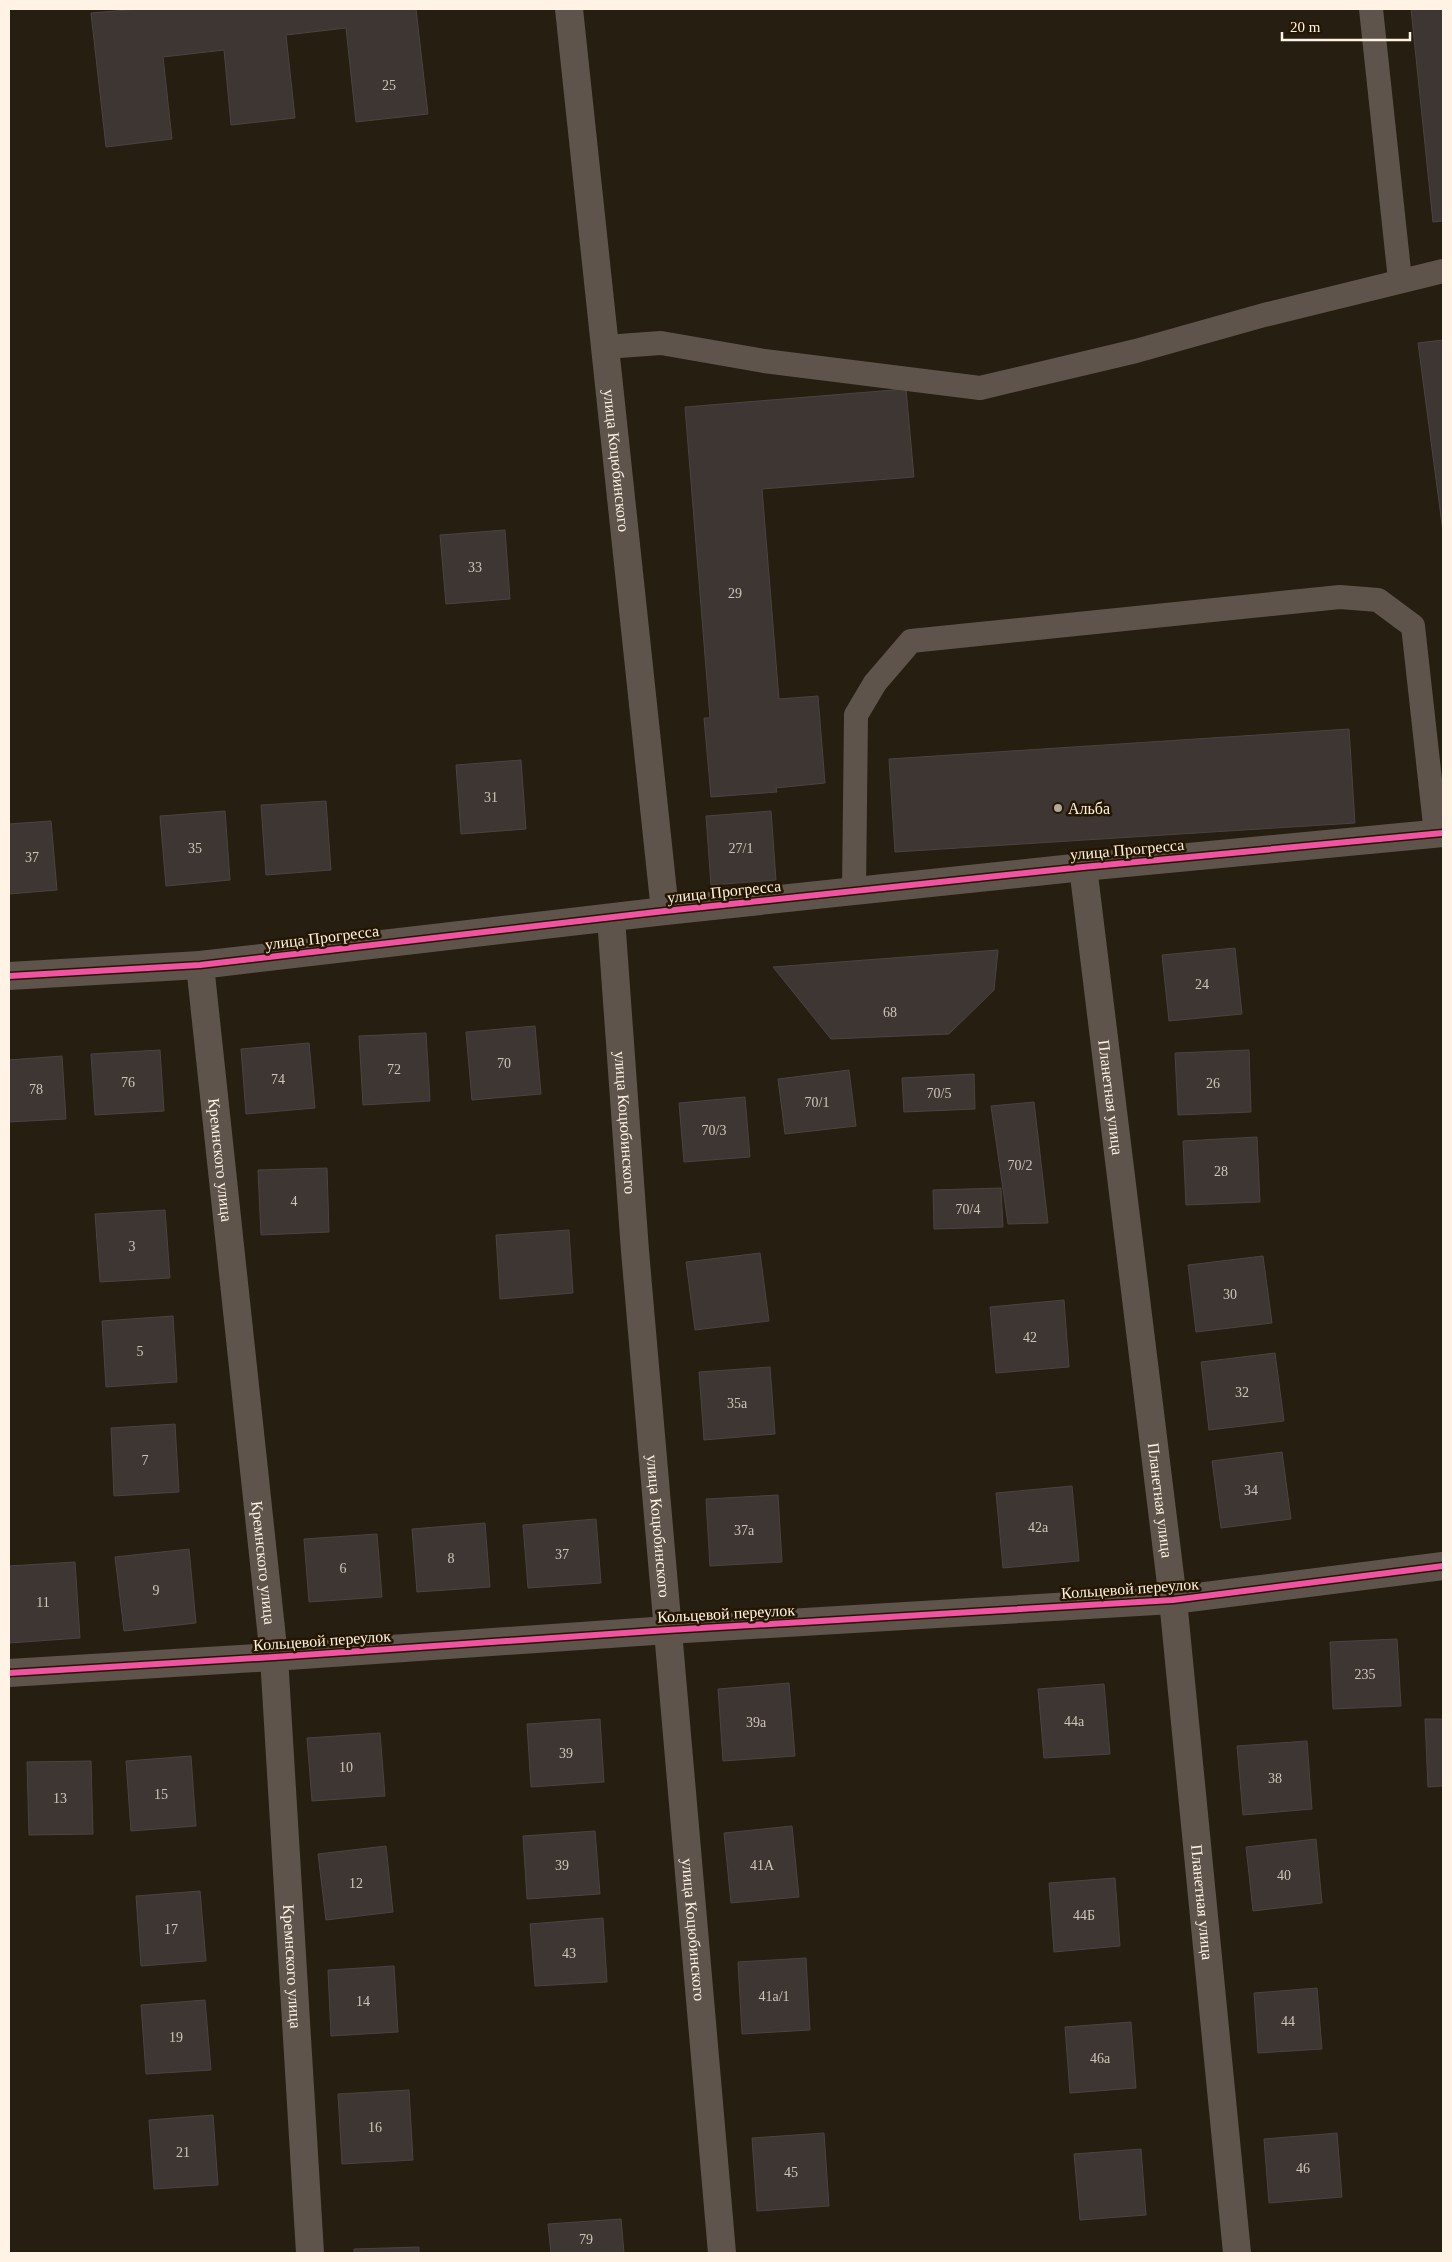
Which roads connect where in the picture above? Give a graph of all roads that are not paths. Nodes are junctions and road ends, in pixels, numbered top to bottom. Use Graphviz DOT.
graph roads {
  1 [pos="569,9"];
  2 [pos="1372,9"];
  3 [pos="1443,270"];
  4 [pos="1400,280"];
  5 [pos="605,347"];
  6 [pos="1439,833"];
  7 [pos="1083,866"];
  8 [pos="854,891"];
  9 [pos="665,911"];
  10 [pos="611,918"];
  11 [pos="200,965"];
  12 [pos="9,976"];
  13 [pos="1443,1566"];
  14 [pos="1173,1600"];
  15 [pos="668,1630"];
  16 [pos="274,1657"];
  17 [pos="9,1673"];
  18 [pos="310,2253"];
  19 [pos="722,2253"];
  20 [pos="1237,2253"];
  1 -- 5 [label="street, улица Коцюбинского"];
  2 -- 4 [label="lane"];
  3 -- 4 [label="lane"];
  4 -- 5 [label="lane"];
  5 -- 9 [label="street, улица Коцюбинского"];
  6 -- 7 [label="street, улица Прогресса"];
  6 -- 8 [label="lane"];
  7 -- 8 [label="street, улица Прогресса"];
  7 -- 14 [label="street, Планетная улица"];
  8 -- 9 [label="street, улица Прогресса"];
  9 -- 10 [label="street, улица Прогресса"];
  10 -- 11 [label="street, улица Прогресса"];
  10 -- 15 [label="street, улица Коцюбинского"];
  11 -- 12 [label="street, улица Прогресса"];
  11 -- 16 [label="street, Кремнского улица"];
  13 -- 14 [label="street, Кольцевой переулок"];
  14 -- 15 [label="street, Кольцевой переулок"];
  14 -- 20 [label="street, Планетная улица"];
  15 -- 16 [label="street, Кольцевой переулок"];
  15 -- 19 [label="street, улица Коцюбинского"];
  16 -- 17 [label="street, Кольцевой переулок"];
  16 -- 18 [label="street, Кремнского улица"];
}
